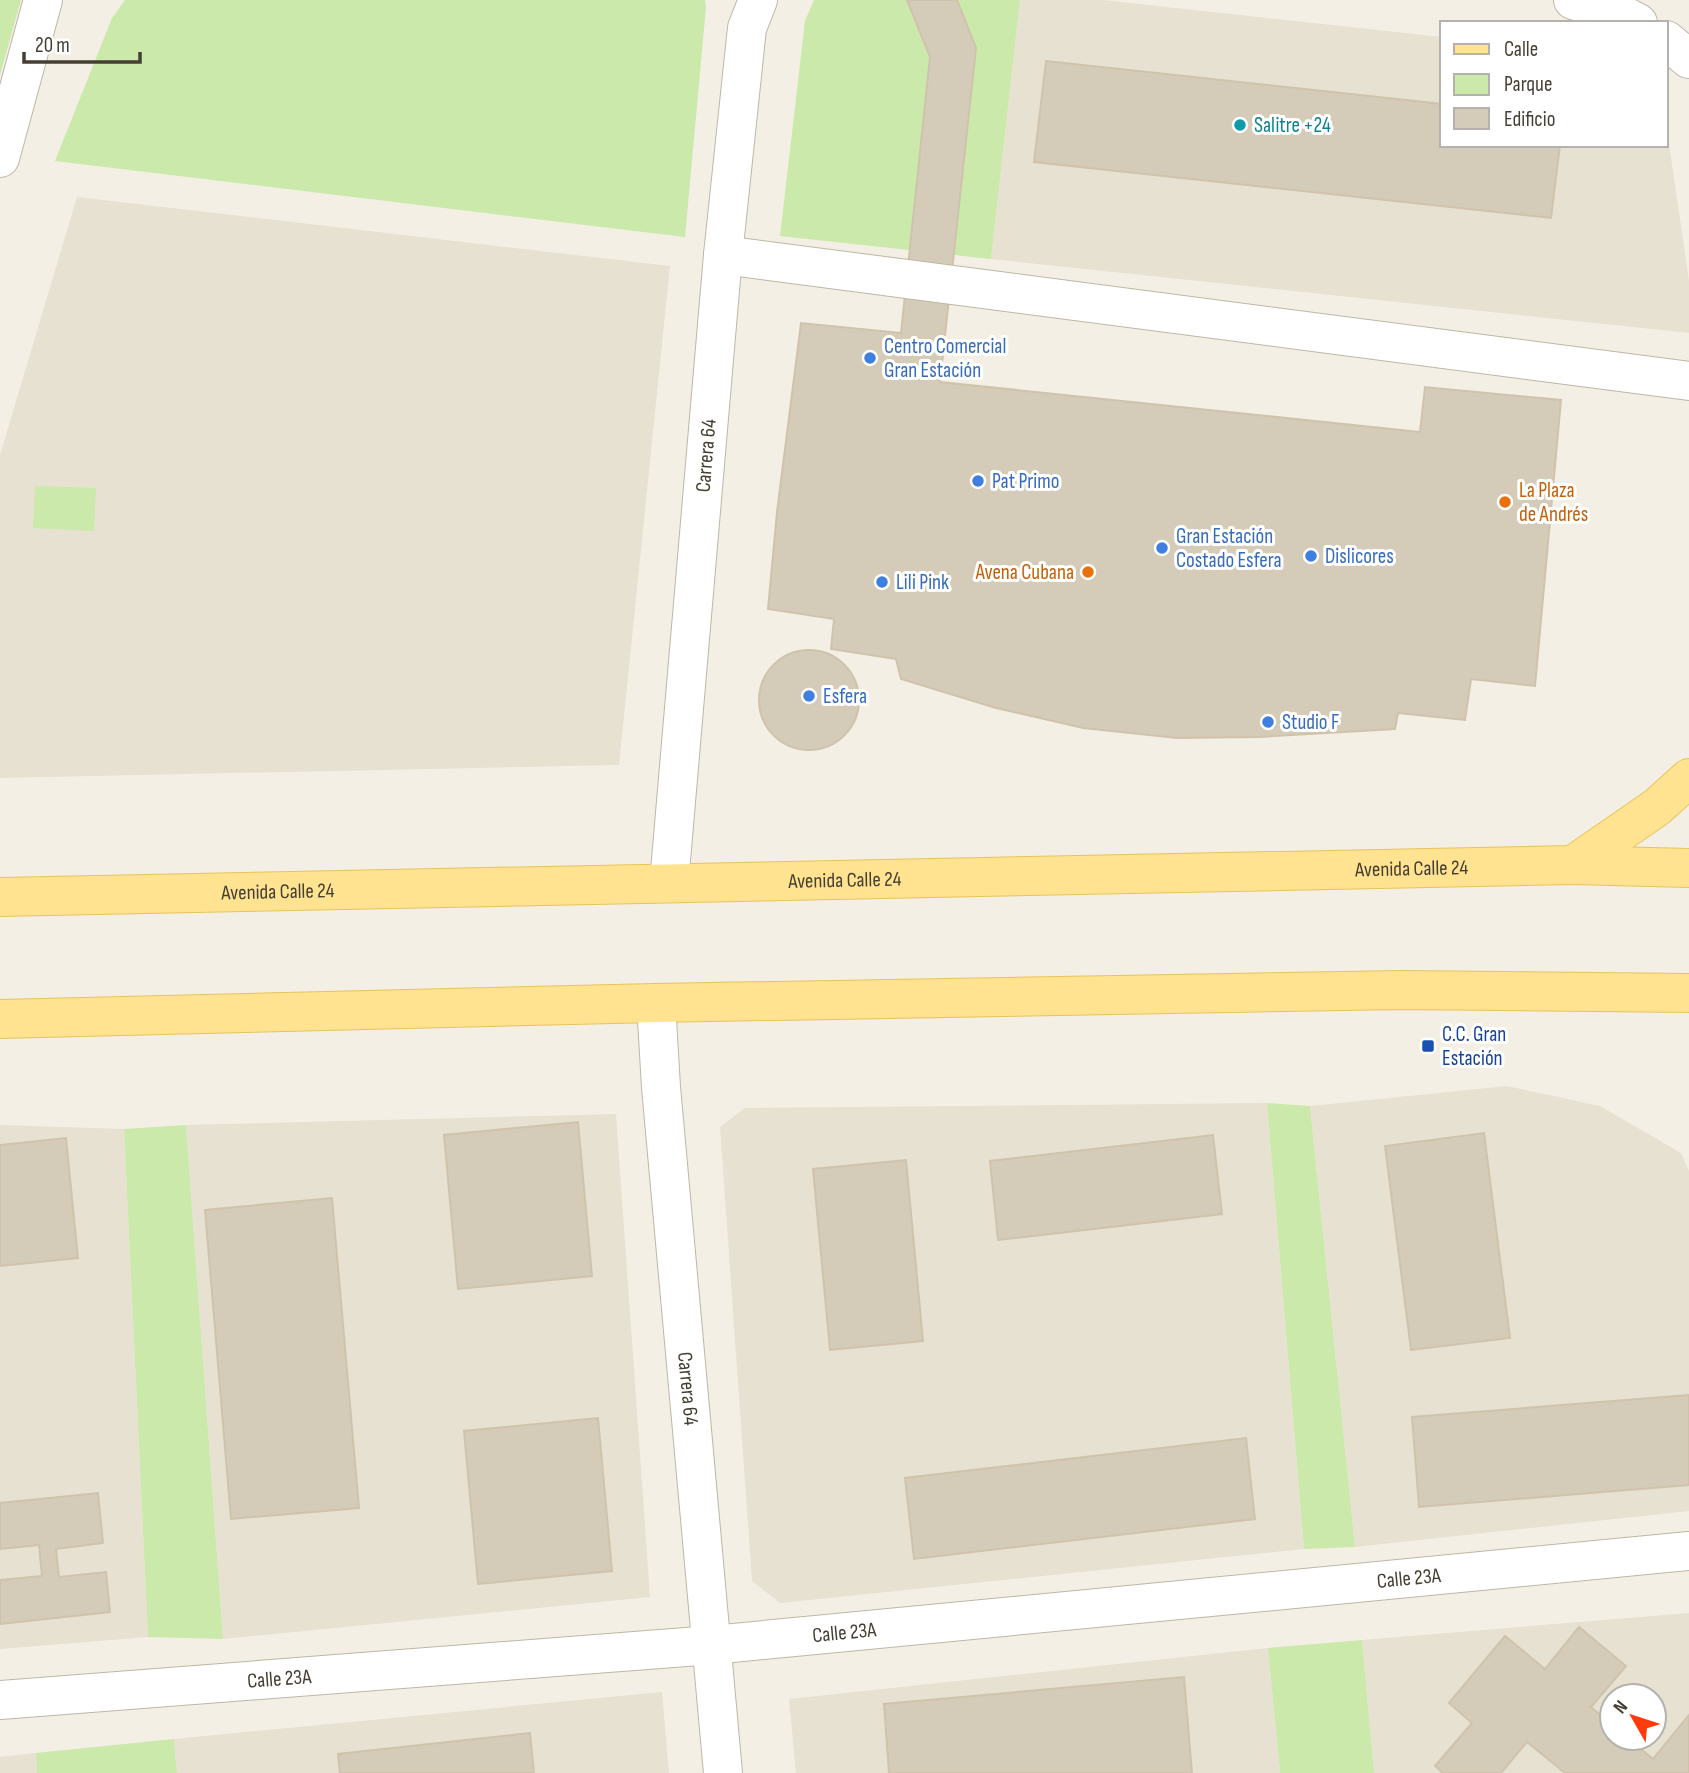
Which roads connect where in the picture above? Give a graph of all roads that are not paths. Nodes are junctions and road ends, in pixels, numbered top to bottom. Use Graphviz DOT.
graph roads {
  1 [pos="1573,0"];
  2 [pos="1581,0"];
  3 [pos="43,3"];
  4 [pos="749,9"];
  5 [pos="1634,21"];
  6 [pos="1668,42"];
  7 [pos="1689,59"];
  8 [pos="0,158"];
  9 [pos="723,255"];
  10 [pos="1689,381"];
  11 [pos="1689,778"];
  12 [pos="1573,865"];
  13 [pos="1689,868"];
  14 [pos="669,883"];
  15 [pos="0,897"];
  16 [pos="1638,993"];
  17 [pos="1689,993"];
  18 [pos="656,1003"];
  19 [pos="1689,1016"];
  20 [pos="0,1018"];
  21 [pos="1689,1551"];
  22 [pos="712,1645"];
  23 [pos="0,1700"];
  24 [pos="723,1773"];
  1 -- 2 [label="street"];
  2 -- 5 [label="street"];
  3 -- 8 [label="street"];
  4 -- 9 [label="street, Carrera 64"];
  6 -- 7 [label="street"];
  9 -- 10 [label="street"];
  9 -- 14 [label="street, Carrera 64"];
  11 -- 12 [label="main road"];
  12 -- 13 [label="main road, Avenida Calle 24"];
  12 -- 14 [label="main road, Avenida Calle 24"];
  14 -- 15 [label="main road, Avenida Calle 24"];
  16 -- 17 [label="main road"];
  16 -- 18 [label="main road"];
  16 -- 19 [label="main road"];
  18 -- 20 [label="main road"];
  18 -- 22 [label="street, Carrera 64"];
  21 -- 22 [label="street, Calle 23A"];
  22 -- 23 [label="street, Calle 23A"];
  22 -- 24 [label="street, Carrera 64"];
}
